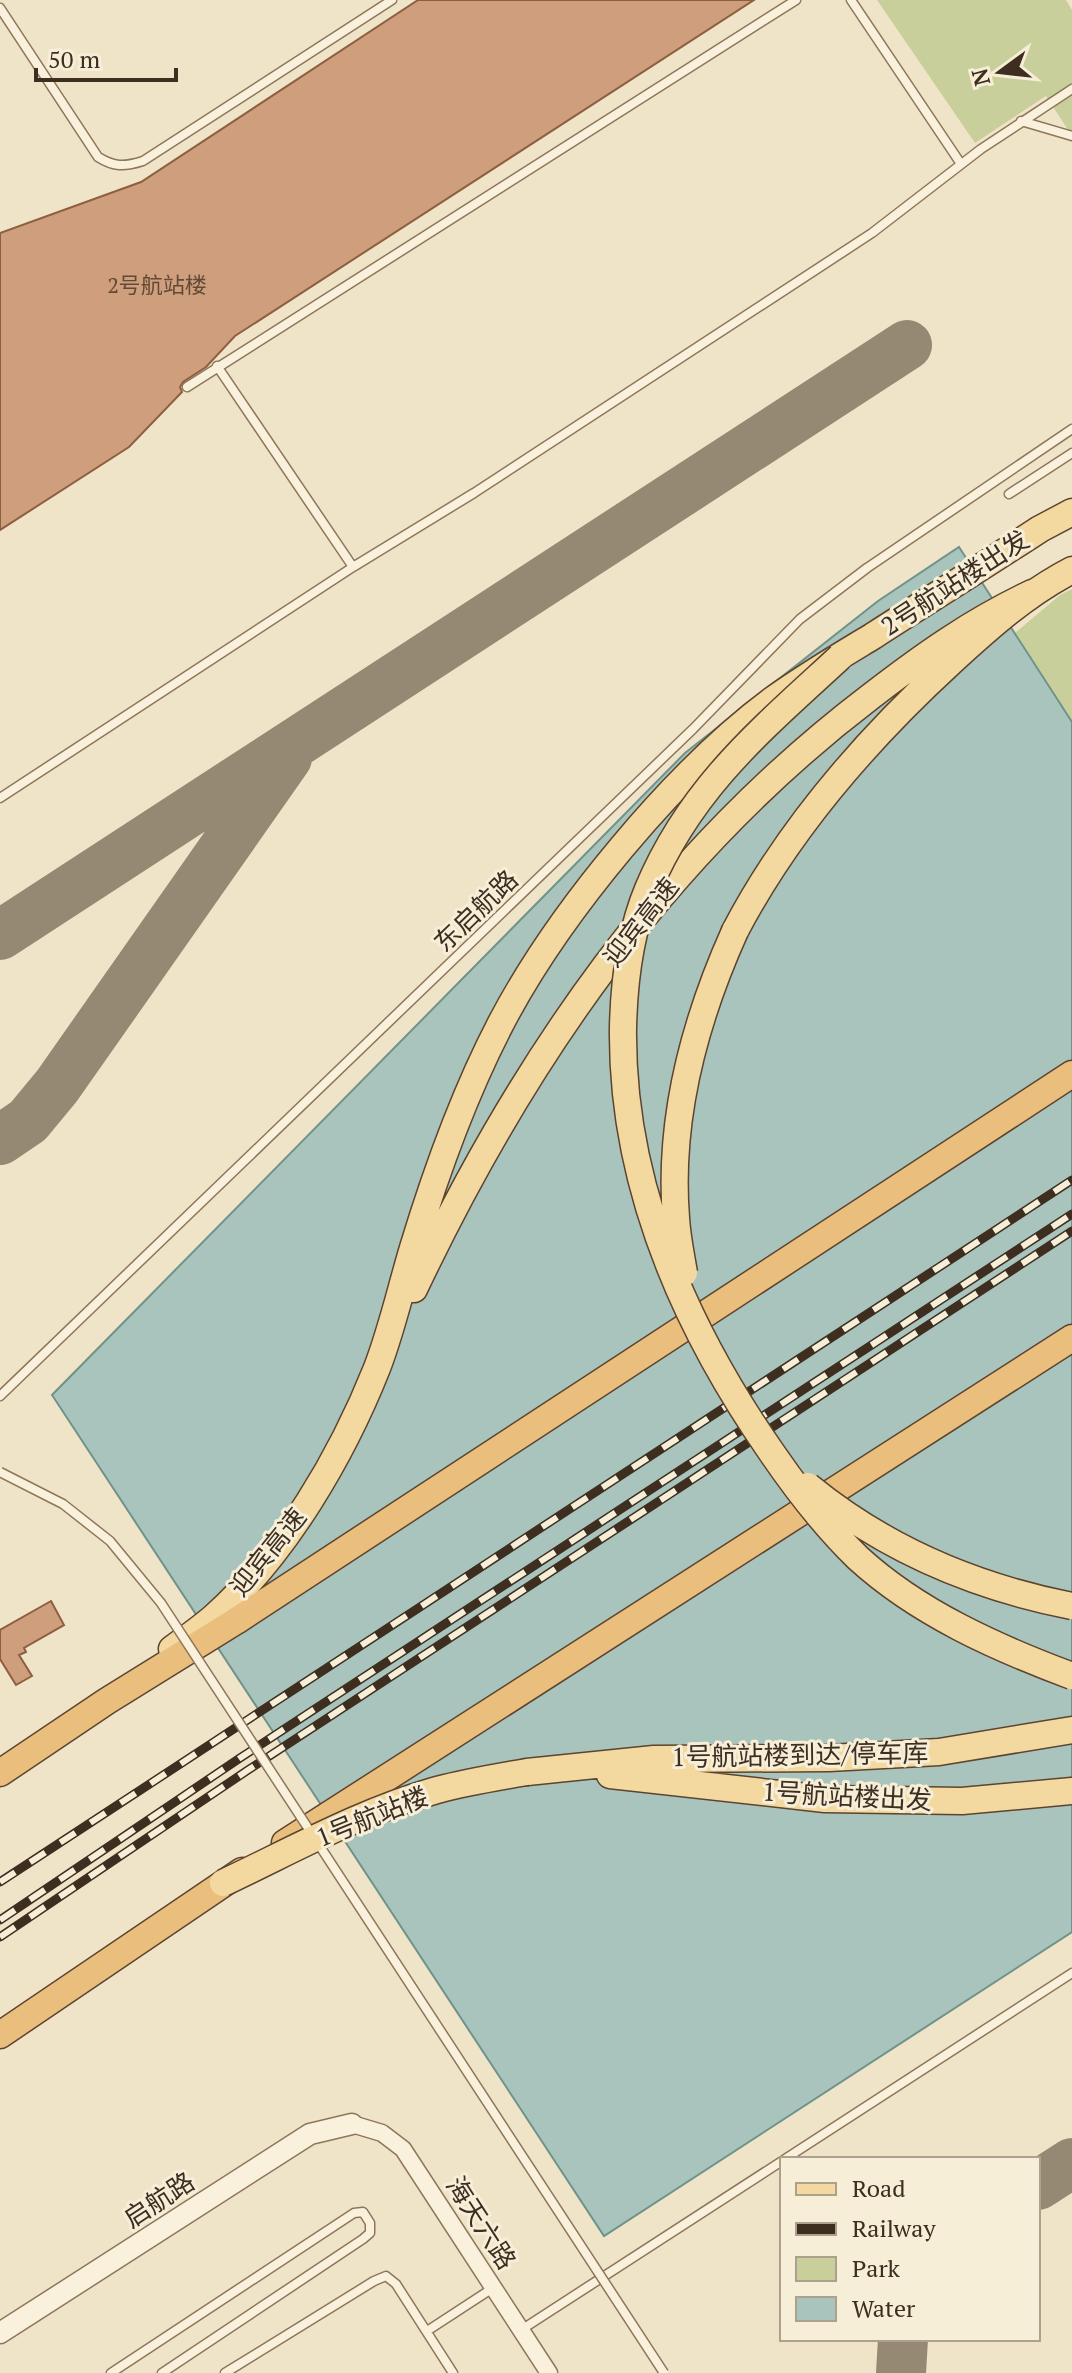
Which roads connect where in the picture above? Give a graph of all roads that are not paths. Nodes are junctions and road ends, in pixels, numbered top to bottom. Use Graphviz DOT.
graph roads {
  1 [pos="392,0"];
  2 [pos="796,0"];
  3 [pos="851,0"];
  4 [pos="0,8"];
  5 [pos="1072,89"];
  6 [pos="1021,121"];
  7 [pos="1072,136"];
  8 [pos="961,164"];
  9 [pos="217,366"];
  10 [pos="187,387"];
  11 [pos="1072,429"];
  12 [pos="1072,453"];
  13 [pos="1009,494"];
  14 [pos="1072,509"];
  15 [pos="353,567"];
  16 [pos="1066,574"];
  17 [pos="1032,593"];
  18 [pos="840,657"];
  19 [pos="0,798"];
  20 [pos="1072,1074"];
  21 [pos="1072,1338"];
  22 [pos="714,1360"];
  23 [pos="379,1363"];
  24 [pos="0,1396"];
  25 [pos="773,1454"];
  26 [pos="0,1472"];
  27 [pos="1072,1606"];
  28 [pos="1072,1676"];
  29 [pos="107,1701"];
  30 [pos="1072,1730"];
  31 [pos="527,1772"];
  32 [pos="0,1773"];
  33 [pos="1072,1791"];
  34 [pos="223,1883"];
  35 [pos="1072,1973"];
  36 [pos="0,2035"];
  37 [pos="352,2124"];
  38 [pos="789,2157"];
  39 [pos="780,2163"];
  40 [pos="494,2287"];
  41 [pos="521,2330"];
  42 [pos="427,2331"];
  43 [pos="0,2333"];
  44 [pos="111,2373"];
  45 [pos="162,2373"];
  46 [pos="225,2373"];
  47 [pos="453,2373"];
  48 [pos="549,2373"];
  49 [pos="664,2373"];
  1 -- 4 [label="lane"];
  2 -- 9 [label="lane"];
  3 -- 8 [label="lane"];
  5 -- 6 [label="lane"];
  6 -- 7 [label="lane"];
  6 -- 8 [label="lane"];
  8 -- 15 [label="lane"];
  9 -- 10 [label="lane"];
  9 -- 15 [label="lane"];
  11 -- 24 [label="lane, 东启航路"];
  12 -- 13 [label="lane"];
  14 -- 18 [label="main road, 2号航站楼出发"];
  15 -- 19 [label="lane"];
  16 -- 17 [label="main road"];
  17 -- 22 [label="main road, bridge"];
  17 -- 23 [label="main road, 迎宾高速, bridge"];
  18 -- 22 [label="main road, bridge"];
  18 -- 23 [label="main road, 迎宾高速, bridge"];
  20 -- 29 [label="highway, bridge"];
  21 -- 34 [label="highway, bridge"];
  22 -- 25 [label="main road, bridge"];
  23 -- 29 [label="main road, 迎宾高速"];
  25 -- 27 [label="main road, bridge"];
  25 -- 28 [label="main road, bridge"];
  26 -- 49 [label="lane, bridge"];
  29 -- 32 [label="highway"];
  30 -- 31 [label="main road, 1号航站楼到达/停车库"];
  31 -- 33 [label="main road, 1号航站楼出发"];
  31 -- 34 [label="main road, 1号航站楼, bridge"];
  34 -- 36 [label="highway"];
  35 -- 38 [label="lane"];
  37 -- 40 [label="street, 海天六路"];
  37 -- 43 [label="street, 启航路"];
  39 -- 41 [label="lane"];
  40 -- 41 [label="street, 海天六路"];
  40 -- 42 [label="lane"];
  41 -- 48 [label="street, 海天六路"];
  42 -- 46 [label="lane"];
  42 -- 47 [label="lane"];
  44 -- 45 [label="lane"];
}
